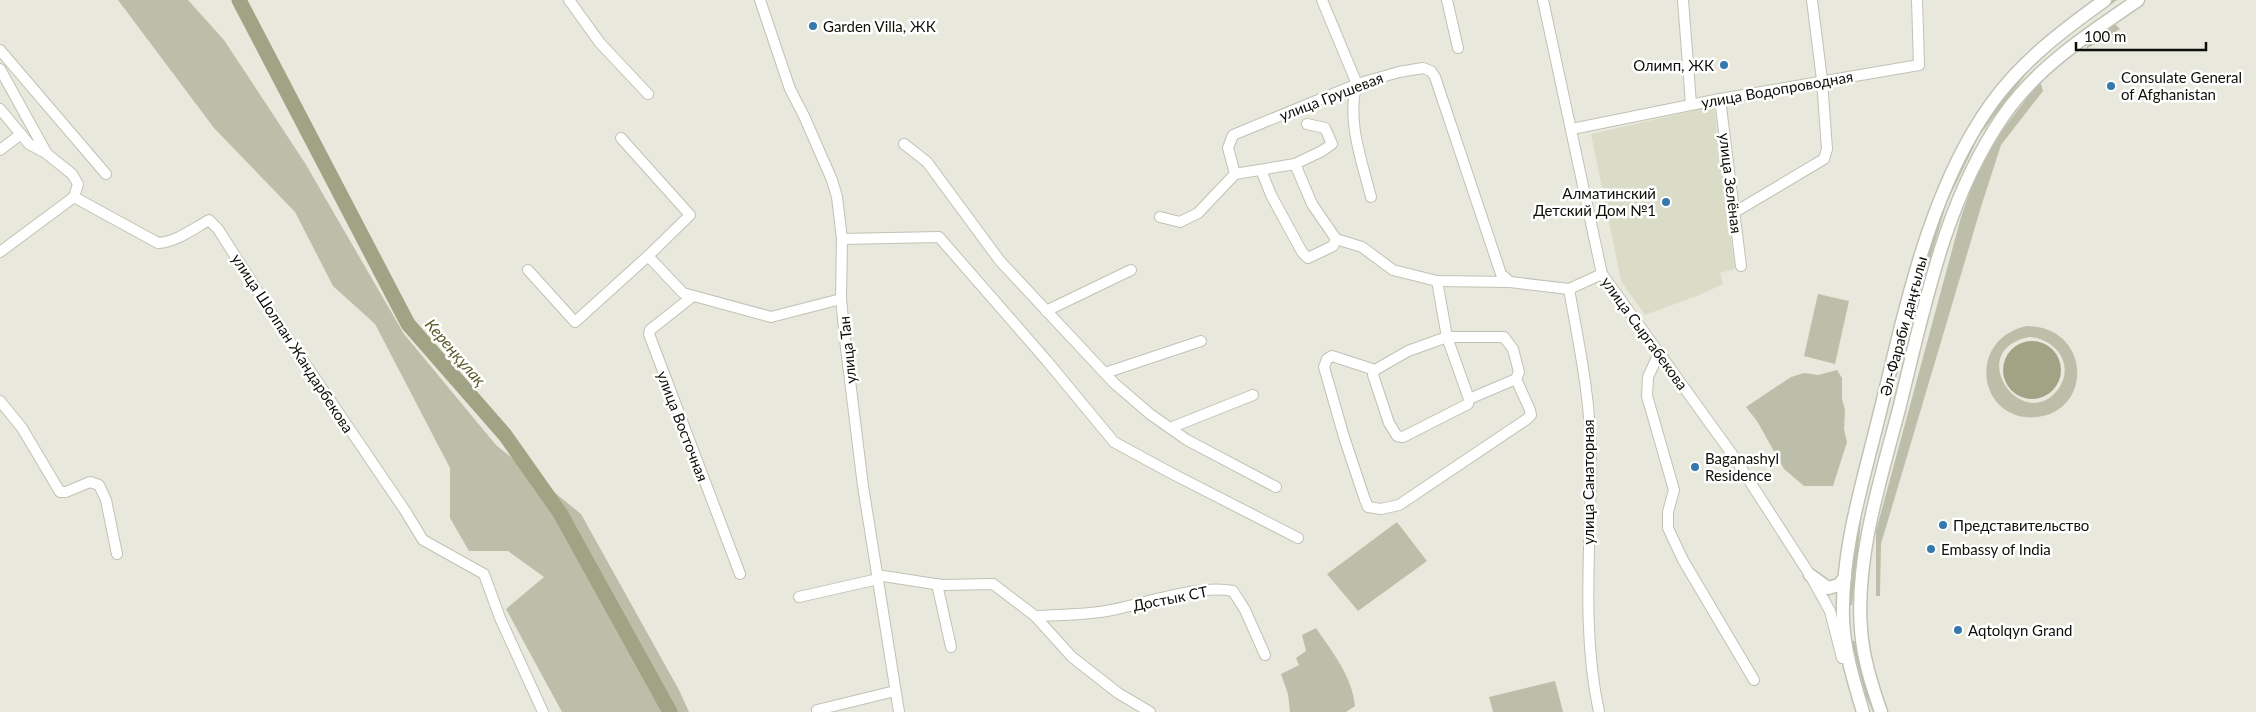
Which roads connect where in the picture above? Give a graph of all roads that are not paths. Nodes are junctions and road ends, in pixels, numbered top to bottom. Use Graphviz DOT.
graph roads {
  1 [pos="569,0"];
  2 [pos="760,0"];
  3 [pos="1322,0"];
  4 [pos="1447,0"];
  5 [pos="1543,0"];
  6 [pos="1683,0"];
  7 [pos="1812,0"];
  8 [pos="1917,0"];
  9 [pos="2105,0"];
  10 [pos="2138,0"];
  11 [pos="1458,48"];
  12 [pos="0,50"];
  13 [pos="0,69"];
  14 [pos="1822,80"];
  15 [pos="1357,84"];
  16 [pos="648,94"];
  17 [pos="1720,99"];
  18 [pos="1691,104"];
  19 [pos="0,109"];
  20 [pos="1307,124"];
  21 [pos="1572,129"];
  22 [pos="21,134"];
  23 [pos="621,138"];
  24 [pos="904,144"];
  25 [pos="0,150"];
  26 [pos="47,154"];
  27 [pos="1295,164"];
  28 [pos="1261,170"];
  29 [pos="106,174"];
  30 [pos="1236,174"];
  31 [pos="74,197"];
  32 [pos="1371,197"];
  33 [pos="1735,212"];
  34 [pos="1160,217"];
  35 [pos="842,239"];
  36 [pos="1336,239"];
  37 [pos="0,252"];
  38 [pos="648,256"];
  39 [pos="1741,266"];
  40 [pos="528,270"];
  41 [pos="1131,270"];
  42 [pos="1602,274"];
  43 [pos="1437,281"];
  44 [pos="1510,282"];
  45 [pos="1569,289"];
  46 [pos="694,296"];
  47 [pos="841,299"];
  48 [pos="1046,310"];
  49 [pos="1447,336"];
  50 [pos="1202,341"];
  51 [pos="1659,353"];
  52 [pos="1375,370"];
  53 [pos="1105,373"];
  54 [pos="1516,379"];
  55 [pos="1253,395"];
  56 [pos="1469,399"];
  57 [pos="0,401"];
  58 [pos="1170,428"];
  59 [pos="1276,487"];
  60 [pos="1298,538"];
  61 [pos="117,554"];
  62 [pos="740,574"];
  63 [pos="1810,575"];
  64 [pos="878,577"];
  65 [pos="1845,577"];
  66 [pos="937,584"];
  67 [pos="799,597"];
  68 [pos="1035,616"];
  69 [pos="952,647"];
  70 [pos="1264,654"];
  71 [pos="1754,680"];
  72 [pos="896,691"];
  73 [pos="817,710"];
  74 [pos="544,712"];
  75 [pos="900,712"];
  76 [pos="1150,712"];
  77 [pos="1599,712"];
  78 [pos="1862,712"];
  79 [pos="1881,712"];
  1 -- 16 [label="street"];
  2 -- 35 [label="street, улица Тан"];
  3 -- 15 [label="street"];
  4 -- 11 [label="street"];
  5 -- 21 [label="street, улица Сыргабекова"];
  6 -- 18 [label="street"];
  7 -- 14 [label="street"];
  8 -- 14 [label="street, улица Водопроводная"];
  9 -- 65 [label="main road, Әл-Фараби даңғылы"];
  10 -- 79 [label="main road"];
  12 -- 29 [label="street"];
  13 -- 26 [label="street"];
  14 -- 17 [label="street, улица Водопроводная"];
  14 -- 33 [label="street"];
  15 -- 30 [label="street, улица Грушевая"];
  15 -- 32 [label="street"];
  15 -- 44 [label="street, улица Грушевая"];
  17 -- 18 [label="street, улица Водопроводная"];
  17 -- 33 [label="street, улица Зелёная"];
  18 -- 21 [label="street, улица Водопроводная"];
  19 -- 22 [label="street"];
  20 -- 27 [label="street"];
  21 -- 42 [label="street, улица Сыргабекова"];
  22 -- 25 [label="street"];
  22 -- 26 [label="street"];
  23 -- 38 [label="street"];
  24 -- 48 [label="street"];
  26 -- 31 [label="street"];
  27 -- 28 [label="street"];
  27 -- 36 [label="street"];
  28 -- 30 [label="street"];
  28 -- 36 [label="street"];
  30 -- 34 [label="street"];
  31 -- 37 [label="street"];
  31 -- 74 [label="street, улица Шолпан Жандарбекова"];
  33 -- 39 [label="street, улица Зелёная"];
  35 -- 47 [label="street, улица Тан"];
  35 -- 60 [label="street"];
  36 -- 43 [label="street"];
  38 -- 40 [label="street"];
  38 -- 46 [label="street"];
  41 -- 48 [label="street"];
  42 -- 45 [label="street"];
  42 -- 51 [label="street, улица Сыргабекова"];
  43 -- 44 [label="street"];
  43 -- 49 [label="street"];
  44 -- 45 [label="street"];
  45 -- 77 [label="street, улица Санаторная"];
  46 -- 47 [label="street"];
  46 -- 62 [label="street, улица Восточная"];
  47 -- 64 [label="street, улица Тан"];
  48 -- 53 [label="street"];
  49 -- 52 [label="street"];
  49 -- 54 [label="street"];
  49 -- 56 [label="street"];
  50 -- 53 [label="street"];
  51 -- 63 [label="street, улица Сыргабекова"];
  51 -- 71 [label="street"];
  52 -- 54 [label="street"];
  52 -- 56 [label="street"];
  53 -- 58 [label="street"];
  54 -- 56 [label="street"];
  55 -- 58 [label="street"];
  57 -- 61 [label="street"];
  58 -- 59 [label="street"];
  63 -- 65 [label="main road"];
  63 -- 78 [label="street, улица Сыргабекова"];
  64 -- 66 [label="street"];
  64 -- 67 [label="street"];
  64 -- 72 [label="street, улица Тан"];
  65 -- 78 [label="main road, Әл-Фараби даңғылы"];
  66 -- 68 [label="street"];
  66 -- 69 [label="street"];
  68 -- 70 [label="street, Достык СТ"];
  68 -- 76 [label="street"];
  72 -- 73 [label="street"];
  72 -- 75 [label="street, улица Тан"];
}
